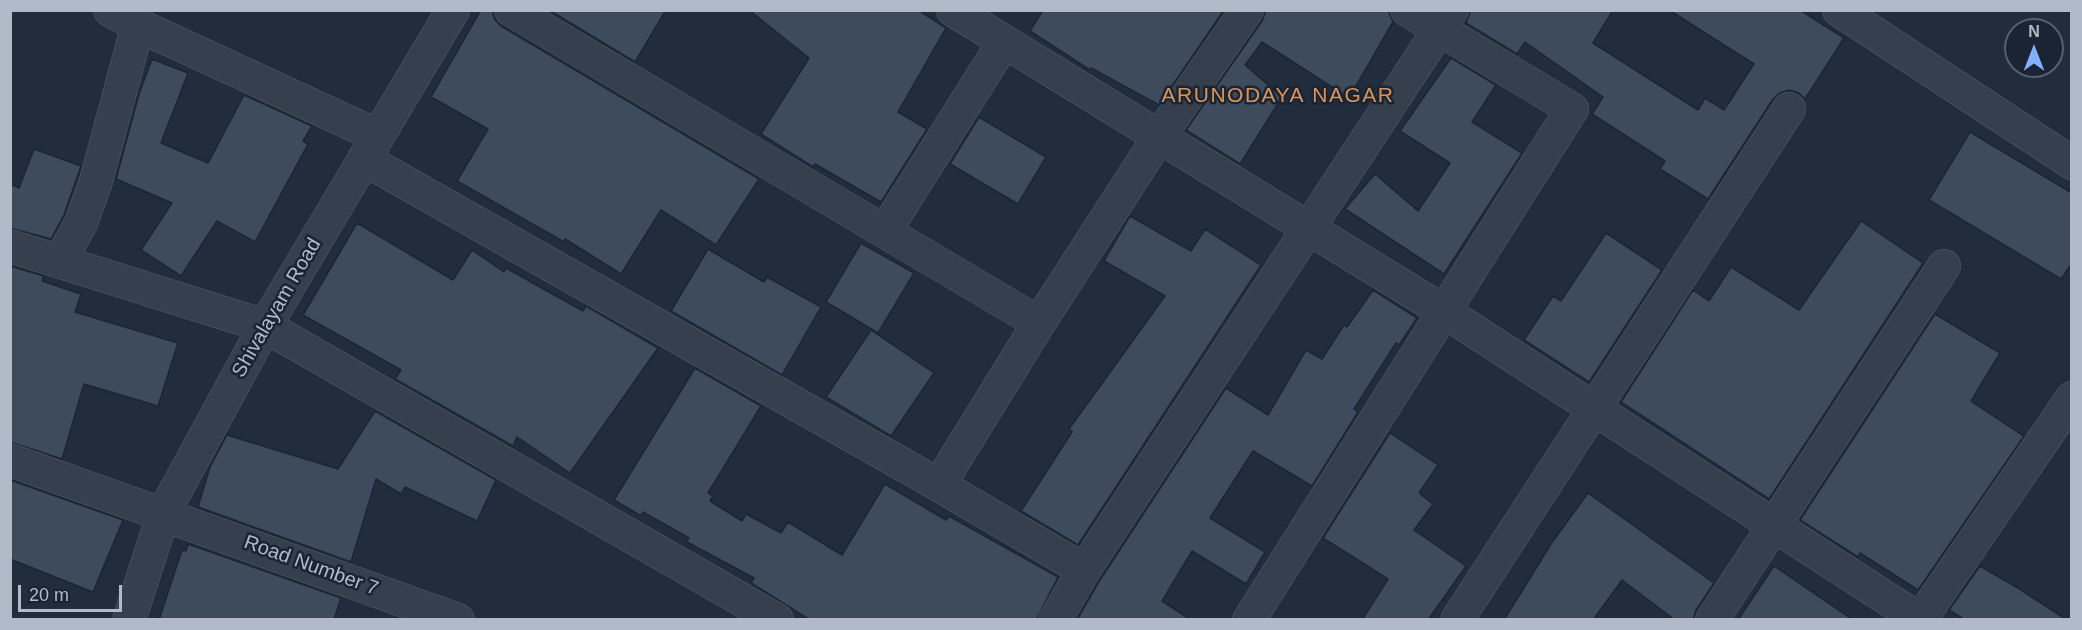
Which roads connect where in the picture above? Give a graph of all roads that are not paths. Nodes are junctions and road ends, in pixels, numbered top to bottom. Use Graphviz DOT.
graph roads {
  1 [pos="453,10"];
  2 [pos="511,10"];
  3 [pos="953,10"];
  4 [pos="1247,10"];
  5 [pos="1407,10"];
  6 [pos="1839,10"];
  7 [pos="124,18"];
  8 [pos="1445,20"];
  9 [pos="1004,42"];
  10 [pos="1789,109"];
  11 [pos="1159,137"];
  12 [pos="371,147"];
  13 [pos="2072,163"];
  14 [pos="1308,228"];
  15 [pos="885,231"];
  16 [pos="10,246"];
  17 [pos="60,261"];
  18 [pos="1944,267"];
  19 [pos="1445,312"];
  20 [pos="1039,323"];
  21 [pos="264,326"];
  22 [pos="2072,398"];
  23 [pos="1594,409"];
  24 [pos="2060,439"];
  25 [pos="10,460"];
  26 [pos="939,485"];
  27 [pos="164,512"];
  28 [pos="1773,524"];
  29 [pos="1084,570"];
  30 [pos="129,620"];
  31 [pos="458,620"];
  32 [pos="777,620"];
  33 [pos="1055,620"];
  34 [pos="1249,620"];
  35 [pos="1457,620"];
  36 [pos="1712,620"];
  1 -- 12 [label="street, Shivalayam Road"];
  2 -- 15 [label="street"];
  3 -- 9 [label="street"];
  4 -- 11 [label="street"];
  5 -- 8 [label="street"];
  6 -- 13 [label="street"];
  7 -- 12 [label="street"];
  7 -- 17 [label="street"];
  8 -- 14 [label="street"];
  8 -- 19 [label="street"];
  9 -- 11 [label="street"];
  9 -- 15 [label="street"];
  10 -- 23 [label="street"];
  11 -- 14 [label="street"];
  11 -- 20 [label="street"];
  12 -- 21 [label="street, Shivalayam Road"];
  12 -- 26 [label="street"];
  14 -- 19 [label="street"];
  14 -- 29 [label="street"];
  15 -- 20 [label="street"];
  16 -- 17 [label="street"];
  17 -- 21 [label="street"];
  18 -- 28 [label="street"];
  19 -- 23 [label="street"];
  19 -- 34 [label="street"];
  20 -- 26 [label="street"];
  21 -- 27 [label="street, Shivalayam Road"];
  21 -- 32 [label="street"];
  22 -- 24 [label="street"];
  23 -- 28 [label="street"];
  23 -- 35 [label="street"];
  24 -- 28 [label="street"];
  25 -- 27 [label="street, Road Number 7"];
  26 -- 29 [label="street"];
  27 -- 30 [label="street, Shivalayam Road"];
  27 -- 31 [label="street, Road Number 7"];
  28 -- 36 [label="street"];
  29 -- 33 [label="street"];
}
